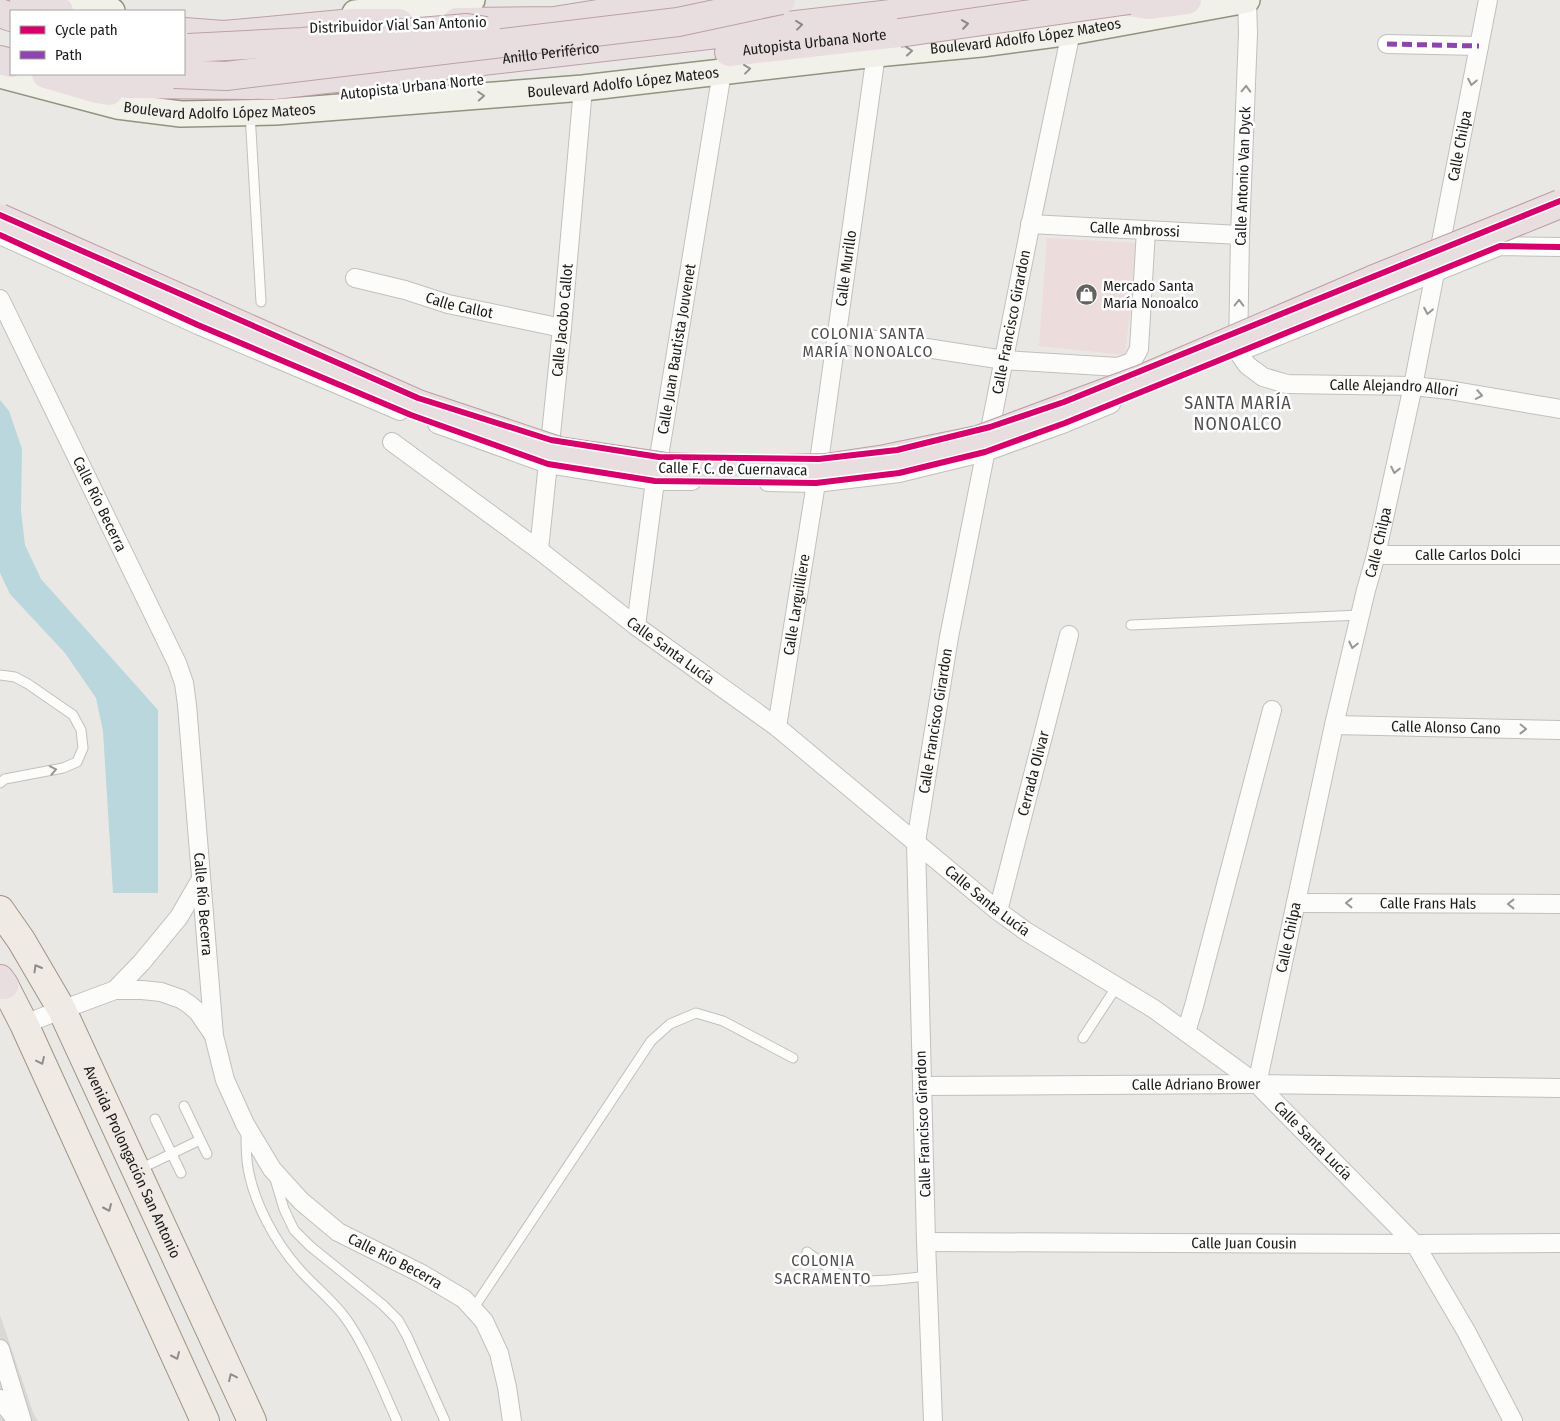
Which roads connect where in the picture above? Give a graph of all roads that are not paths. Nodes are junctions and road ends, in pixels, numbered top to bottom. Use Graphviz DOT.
graph roads {
  1 [pos="472,0"];
  2 [pos="746,0"];
  3 [pos="782,0"];
  4 [pos="868,0"];
  5 [pos="1012,0"];
  6 [pos="1114,0"];
  7 [pos="1187,0"];
  8 [pos="1247,0"];
  9 [pos="1488,0"];
  10 [pos="1138,2"];
  11 [pos="72,4"];
  12 [pos="7,10"];
  13 [pos="106,10"];
  14 [pos="554,20"];
  15 [pos="1071,32"];
  16 [pos="1387,44"];
  17 [pos="1479,46"];
  18 [pos="186,47"];
  19 [pos="0,49"];
  20 [pos="876,54"];
  21 [pos="5,68"];
  22 [pos="722,72"];
  23 [pos="185,74"];
  24 [pos="26,75"];
  25 [pos="49,75"];
  26 [pos="94,75"];
  27 [pos="583,88"];
  28 [pos="250,113"];
  29 [pos="1560,204"];
  30 [pos="0,218"];
  31 [pos="1030,224"];
  32 [pos="1146,230"];
  33 [pos="0,235"];
  34 [pos="1240,235"];
  35 [pos="1560,247"];
  36 [pos="1436,271"];
  37 [pos="355,278"];
  38 [pos="0,299"];
  39 [pos="260,302"];
  40 [pos="562,328"];
  41 [pos="836,334"];
  42 [pos="1238,352"];
  43 [pos="1004,360"];
  44 [pos="1413,386"];
  45 [pos="1560,409"];
  46 [pos="392,442"];
  47 [pos="985,452"];
  48 [pos="548,464"];
  49 [pos="655,481"];
  50 [pos="816,483"];
  51 [pos="539,550"];
  52 [pos="1376,555"];
  53 [pos="1560,555"];
  54 [pos="1360,615"];
  55 [pos="1130,625"];
  56 [pos="636,626"];
  57 [pos="1069,634"];
  58 [pos="0,675"];
  59 [pos="1272,710"];
  60 [pos="1334,725"];
  61 [pos="777,727"];
  62 [pos="1560,730"];
  63 [pos="0,770"];
  64 [pos="3,781"];
  65 [pos="916,842"];
  66 [pos="201,879"];
  67 [pos="1296,903"];
  68 [pos="1560,904"];
  69 [pos="0,910"];
  70 [pos="998,911"];
  71 [pos="1,982"];
  72 [pos="1117,986"];
  73 [pos="115,990"];
  74 [pos="62,1010"];
  75 [pos="24,1024"];
  76 [pos="1186,1032"];
  77 [pos="214,1036"];
  78 [pos="1083,1038"];
  79 [pos="793,1058"];
  80 [pos="1257,1084"];
  81 [pos="922,1086"];
  82 [pos="1560,1088"];
  83 [pos="184,1106"];
  84 [pos="155,1119"];
  85 [pos="245,1124"];
  86 [pos="200,1140"];
  87 [pos="172,1154"];
  88 [pos="207,1154"];
  89 [pos="272,1169"];
  90 [pos="137,1170"];
  91 [pos="181,1173"];
  92 [pos="926,1242"];
  93 [pos="1560,1243"];
  94 [pos="1415,1244"];
  95 [pos="807,1252"];
  96 [pos="928,1276"];
  97 [pos="473,1309"];
  98 [pos="0,1349"];
  99 [pos="0,1399"];
  100 [pos="18,1421"];
  101 [pos="22,1421"];
  102 [pos="205,1421"];
  103 [pos="252,1421"];
  104 [pos="397,1421"];
  105 [pos="445,1421"];
  106 [pos="512,1421"];
  107 [pos="933,1421"];
  108 [pos="1513,1421"];
  1 -- 18 [label="main road"];
  2 -- 14 [label="highway"];
  3 -- 23 [label="highway, bridge"];
  4 -- 18 [label="highway, Anillo Periférico"];
  26 -- 5 [label="highway, Anillo Periférico, one-way"];
  6 -- 10 [label="highway"];
  7 -- 10 [label="highway"];
  8 -- 15 [label="main road, Boulevard Adolfo López Mateos"];
  34 -- 8 [label="street, Calle Antonio Van Dyck, one-way"];
  9 -- 17 [label="street, Calle Chilpa"];
  25 -- 10 [label="highway, Autopista Urbana Norte, one-way, bridge"];
  11 -- 12 [label="highway"];
  11 -- 13 [label="main road"];
  14 -- 18 [label="highway, bridge"];
  14 -- 18 [label="highway, Distribuidor Vial San Antonio"];
  20 -- 15 [label="main road, Boulevard Adolfo López Mateos, one-way"];
  15 -- 31 [label="street, Calle Francisco Girardon"];
  16 -- 17 [label="street"];
  17 -- 36 [label="street, Calle Chilpa, one-way"];
  19 -- 21 [label="highway"];
  22 -- 20 [label="main road, Boulevard Adolfo López Mateos, one-way"];
  20 -- 41 [label="street, Calle Murillo"];
  22 -- 27 [label="main road, Boulevard Adolfo López Mateos"];
  22 -- 49 [label="street, Calle Juan Bautista Jouvenet"];
  24 -- 28 [label="main road, Boulevard Adolfo López Mateos"];
  28 -- 27 [label="main road, Boulevard Adolfo López Mateos, one-way"];
  27 -- 40 [label="street, Calle Jacobo Callot"];
  28 -- 39 [label="lane"];
  29 -- 30 [label="highway, bridge"];
  31 -- 32 [label="street, Calle Ambrossi"];
  31 -- 43 [label="street, Calle Francisco Girardon"];
  32 -- 34 [label="street, Calle Ambrossi"];
  32 -- 43 [label="street"];
  33 -- 48 [label="street, Calle F. C. de Cuernavaca"];
  42 -- 34 [label="street, Calle Antonio Van Dyck, one-way"];
  35 -- 36 [label="street, Calle F. C. de Cuernavaca"];
  36 -- 42 [label="street, Calle F. C. de Cuernavaca"];
  36 -- 44 [label="street, Calle Chilpa, one-way"];
  37 -- 40 [label="street, Calle Callot"];
  38 -- 66 [label="street, Calle Río Becerra"];
  40 -- 48 [label="street, Calle Jacobo Callot"];
  41 -- 43 [label="street"];
  41 -- 50 [label="street, Calle Murillo"];
  42 -- 44 [label="street, Calle Alejandro Allori"];
  42 -- 47 [label="street, Calle F. C. de Cuernavaca"];
  43 -- 47 [label="street, Calle Francisco Girardon"];
  44 -- 45 [label="street, Calle Alejandro Allori, one-way"];
  44 -- 52 [label="street, Calle Chilpa, one-way"];
  46 -- 51 [label="street, Calle Santa Lucía"];
  47 -- 50 [label="street, Calle F. C. de Cuernavaca"];
  47 -- 65 [label="street, Calle Francisco Girardon"];
  48 -- 49 [label="street, Calle F. C. de Cuernavaca"];
  48 -- 51 [label="street, Calle Jacobo Callot"];
  49 -- 50 [label="street, Calle F. C. de Cuernavaca"];
  49 -- 56 [label="street, Calle Juan Bautista Jouvenet"];
  50 -- 61 [label="street, Calle Larguilliere"];
  51 -- 56 [label="street, Calle Santa Lucía"];
  52 -- 53 [label="street, Calle Carlos Dolci"];
  52 -- 54 [label="street, Calle Chilpa"];
  54 -- 55 [label="lane"];
  54 -- 60 [label="street, Calle Chilpa, one-way"];
  56 -- 61 [label="street, Calle Santa Lucía"];
  57 -- 70 [label="street, Cerrada Olivar"];
  64 -- 58 [label="lane, one-way"];
  59 -- 76 [label="street"];
  60 -- 62 [label="street, Calle Alonso Cano, one-way"];
  60 -- 67 [label="street, Calle Chilpa"];
  61 -- 65 [label="street, Calle Santa Lucía"];
  63 -- 64 [label="lane"];
  65 -- 70 [label="street, Calle Santa Lucía"];
  65 -- 81 [label="street, Calle Francisco Girardon"];
  66 -- 73 [label="street"];
  66 -- 77 [label="street, Calle Río Becerra"];
  68 -- 67 [label="street, Calle Frans Hals, one-way"];
  67 -- 80 [label="street, Calle Chilpa"];
  74 -- 69 [label="main road, Avenida Prolongación San Antonio, one-way"];
  70 -- 72 [label="street, Calle Santa Lucía"];
  71 -- 75 [label="main road"];
  72 -- 76 [label="street, Calle Santa Lucía"];
  72 -- 78 [label="lane"];
  73 -- 74 [label="street"];
  73 -- 77 [label="street"];
  74 -- 75 [label="street"];
  74 -- 90 [label="main road, Avenida Prolongación San Antonio"];
  75 -- 102 [label="main road, one-way"];
  76 -- 80 [label="street, Calle Santa Lucía"];
  77 -- 85 [label="street, Calle Río Becerra"];
  79 -- 97 [label="lane"];
  80 -- 81 [label="street, Calle Adriano Brower"];
  80 -- 82 [label="street, Calle Adriano Brower"];
  80 -- 94 [label="street, Calle Santa Lucía"];
  81 -- 92 [label="street, Calle Francisco Girardon"];
  83 -- 86 [label="lane"];
  84 -- 87 [label="lane"];
  85 -- 89 [label="street, Calle Río Becerra"];
  85 -- 104 [label="lane"];
  86 -- 87 [label="lane"];
  86 -- 88 [label="lane"];
  87 -- 90 [label="lane"];
  87 -- 91 [label="lane"];
  89 -- 97 [label="street, Calle Río Becerra"];
  89 -- 105 [label="lane"];
  103 -- 90 [label="main road, Avenida Prolongación San Antonio, one-way"];
  92 -- 94 [label="street, Calle Juan Cousin"];
  92 -- 96 [label="street, Calle Francisco Girardon"];
  93 -- 94 [label="street, Calle Juan Cousin"];
  94 -- 108 [label="street, Calle Santa Lucía"];
  95 -- 96 [label="lane"];
  96 -- 107 [label="street, Calle Francisco Girardon"];
  97 -- 106 [label="street, Calle Río Becerra"];
  98 -- 101 [label="street"];
  99 -- 100 [label="street"];
}
